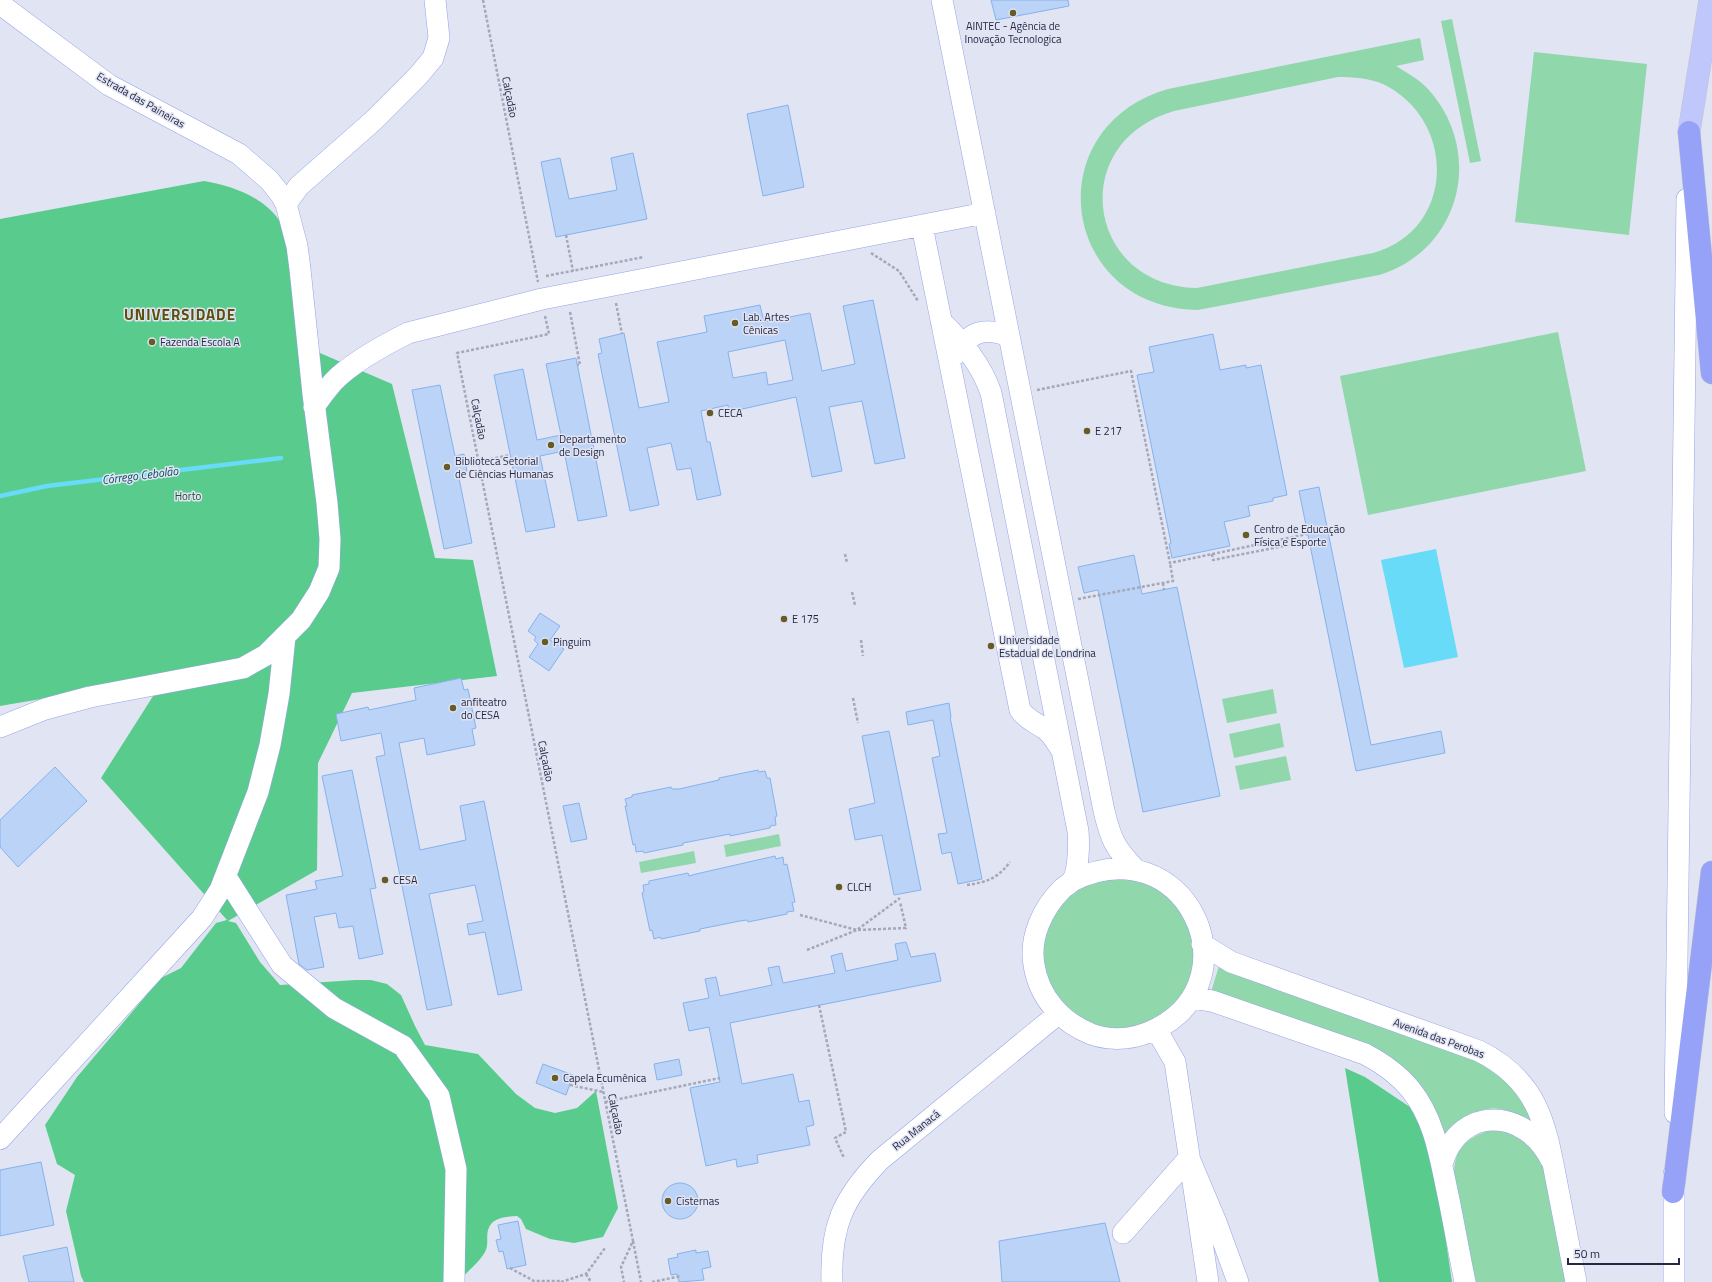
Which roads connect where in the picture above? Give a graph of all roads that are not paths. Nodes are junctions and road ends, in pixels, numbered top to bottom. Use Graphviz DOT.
graph roads {
  1 [pos="435,0"];
  2 [pos="942,0"];
  3 [pos="1710,0"];
  4 [pos="0,4"];
  5 [pos="1689,132"];
  6 [pos="283,199"];
  7 [pos="984,213"];
  8 [pos="922,226"];
  9 [pos="941,321"];
  10 [pos="1009,336"];
  11 [pos="963,343"];
  12 [pos="950,365"];
  13 [pos="1712,373"];
  14 [pos="313,400"];
  15 [pos="285,637"];
  16 [pos="0,728"];
  17 [pos="1063,752"];
  18 [pos="1135,870"];
  19 [pos="1712,872"];
  20 [pos="226,877"];
  21 [pos="1072,881"];
  22 [pos="1202,944"];
  23 [pos="1192,998"];
  24 [pos="1058,1014"];
  25 [pos="1156,1029"];
  26 [pos="0,1139"];
  27 [pos="1189,1158"];
  28 [pos="1442,1164"];
  29 [pos="1553,1166"];
  30 [pos="1673,1192"];
  31 [pos="1123,1233"];
  32 [pos="454,1282"];
  33 [pos="832,1282"];
  34 [pos="1208,1282"];
  35 [pos="1238,1282"];
  36 [pos="1465,1282"];
  37 [pos="1576,1282"];
  38 [pos="1674,1282"];
  1 -- 6 [label="street"];
  2 -- 7 [label="street"];
  3 -- 5 [label="main road"];
  4 -- 6 [label="street, Estrada das Paineiras"];
  5 -- 13 [label="highway"];
  5 -- 30 [label="street"];
  6 -- 14 [label="street"];
  7 -- 8 [label="street"];
  7 -- 10 [label="street"];
  8 -- 9 [label="street"];
  8 -- 14 [label="street"];
  9 -- 11 [label="street"];
  9 -- 12 [label="street"];
  10 -- 11 [label="street"];
  10 -- 18 [label="street"];
  11 -- 12 [label="street"];
  11 -- 17 [label="street"];
  12 -- 17 [label="street"];
  14 -- 15 [label="street"];
  15 -- 16 [label="street"];
  15 -- 20 [label="street"];
  17 -- 21 [label="street"];
  18 -- 21 [label="street"];
  18 -- 22 [label="street"];
  19 -- 30 [label="highway"];
  20 -- 26 [label="street"];
  20 -- 32 [label="street"];
  21 -- 24 [label="street"];
  22 -- 23 [label="street"];
  22 -- 29 [label="street, Avenida das Perobas"];
  23 -- 25 [label="street"];
  23 -- 28 [label="street"];
  24 -- 25 [label="street"];
  24 -- 33 [label="street, Rua Manacá"];
  25 -- 27 [label="street"];
  27 -- 31 [label="street"];
  27 -- 34 [label="street"];
  27 -- 35 [label="street"];
  28 -- 29 [label="street"];
  28 -- 36 [label="street"];
  29 -- 37 [label="street, Avenida das Perobas"];
  30 -- 38 [label="street"];
}
